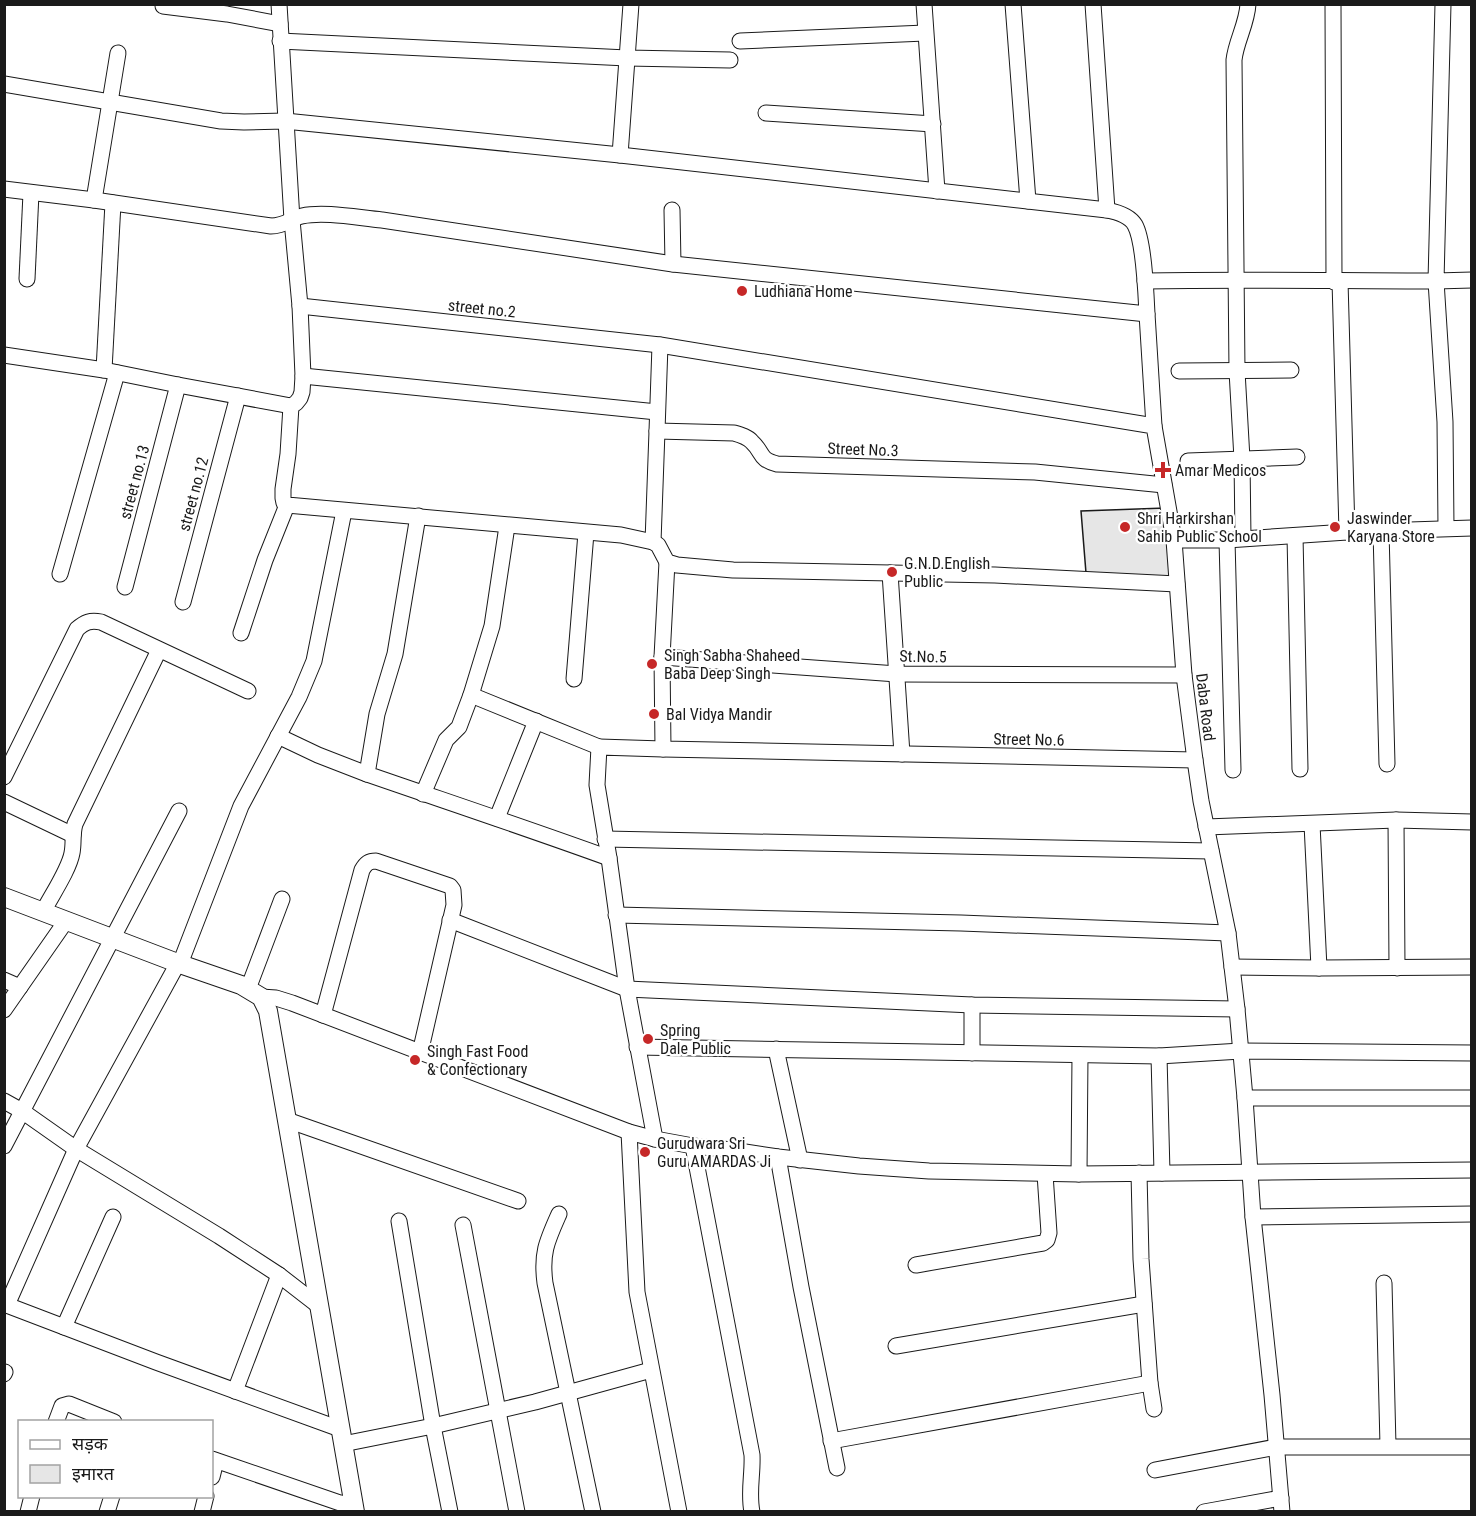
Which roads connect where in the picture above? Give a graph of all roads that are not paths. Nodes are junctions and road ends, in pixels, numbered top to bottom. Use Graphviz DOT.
graph roads {
  1 [pos="279,4"];
  2 [pos="631,4"];
  3 [pos="924,4"];
  4 [pos="1013,4"];
  5 [pos="1093,4"];
  6 [pos="1248,4"];
  7 [pos="1333,4"];
  8 [pos="1443,4"];
  9 [pos="160,5"];
  10 [pos="280,24"];
  11 [pos="926,33"];
  12 [pos="280,41"];
  13 [pos="740,41"];
  14 [pos="118,53"];
  15 [pos="627,58"];
  16 [pos="730,60"];
  17 [pos="4,84"];
  18 [pos="109,103"];
  19 [pos="766,113"];
  20 [pos="285,121"];
  21 [pos="933,124"];
  22 [pos="620,155"];
  23 [pos="4,189"];
  24 [pos="937,191"];
  25 [pos="31,193"];
  26 [pos="94,200"];
  27 [pos="1028,201"];
  28 [pos="113,203"];
  29 [pos="672,210"];
  30 [pos="1107,210"];
  31 [pos="292,220"];
  32 [pos="674,264"];
  33 [pos="27,279"];
  34 [pos="1236,280"];
  35 [pos="1472,280"];
  36 [pos="1145,281"];
  37 [pos="1337,281"];
  38 [pos="1436,281"];
  39 [pos="300,306"];
  40 [pos="1147,314"];
  41 [pos="660,345"];
  42 [pos="4,355"];
  43 [pos="1291,370"];
  44 [pos="1179,371"];
  45 [pos="1237,371"];
  46 [pos="111,372"];
  47 [pos="303,376"];
  48 [pos="178,385"];
  49 [pos="238,396"];
  50 [pos="291,406"];
  51 [pos="657,412"];
  52 [pos="1154,426"];
  53 [pos="657,431"];
  54 [pos="1297,457"];
  55 [pos="1242,459"];
  56 [pos="1188,461"];
  57 [pos="1164,485"];
  58 [pos="287,505"];
  59 [pos="344,511"];
  60 [pos="418,516"];
  61 [pos="507,526"];
  62 [pos="1446,528"];
  63 [pos="1472,528"];
  64 [pos="1381,531"];
  65 [pos="1347,532"];
  66 [pos="586,533"];
  67 [pos="1295,536"];
  68 [pos="1243,538"];
  69 [pos="1174,540"];
  70 [pos="1227,540"];
  71 [pos="653,542"];
  72 [pos="667,562"];
  73 [pos="890,573"];
  74 [pos="60,574"];
  75 [pos="1178,584"];
  76 [pos="125,587"];
  77 [pos="183,602"];
  78 [pos="241,633"];
  79 [pos="159,650"];
  80 [pos="662,657"];
  81 [pos="897,674"];
  82 [pos="1184,675"];
  83 [pos="574,679"];
  84 [pos="248,691"];
  85 [pos="471,695"];
  86 [pos="536,721"];
  87 [pos="278,736"];
  88 [pos="599,747"];
  89 [pos="663,749"];
  90 [pos="902,754"];
  91 [pos="1195,760"];
  92 [pos="1388,764"];
  93 [pos="1300,769"];
  94 [pos="1233,770"];
  95 [pos="367,774"];
  96 [pos="4,777"];
  97 [pos="423,794"];
  98 [pos="4,802"];
  99 [pos="179,811"];
  100 [pos="498,818"];
  101 [pos="1396,820"];
  102 [pos="1472,822"];
  103 [pos="1312,824"];
  104 [pos="1206,827"];
  105 [pos="73,835"];
  106 [pos="605,839"];
  107 [pos="1211,851"];
  108 [pos="609,858"];
  109 [pos="4,897"];
  110 [pos="282,899"];
  111 [pos="43,912"];
  112 [pos="616,915"];
  113 [pos="450,920"];
  114 [pos="66,921"];
  115 [pos="1228,933"];
  116 [pos="114,939"];
  117 [pos="180,964"];
  118 [pos="1232,967"];
  119 [pos="1472,967"];
  120 [pos="1319,968"];
  121 [pos="1397,968"];
  122 [pos="4,980"];
  123 [pos="20,987"];
  124 [pos="627,989"];
  125 [pos="255,993"];
  126 [pos="972,1005"];
  127 [pos="1237,1009"];
  128 [pos="4,1010"];
  129 [pos="323,1015"];
  130 [pos="637,1047"];
  131 [pos="776,1049"];
  132 [pos="1241,1052"];
  133 [pos="420,1053"];
  134 [pos="972,1053"];
  135 [pos="1472,1053"];
  136 [pos="1080,1055"];
  137 [pos="1159,1056"];
  138 [pos="1245,1098"];
  139 [pos="1472,1098"];
  140 [pos="4,1101"];
  141 [pos="22,1111"];
  142 [pos="287,1120"];
  143 [pos="629,1132"];
  144 [pos="655,1139"];
  145 [pos="4,1146"];
  146 [pos="693,1146"];
  147 [pos="76,1149"];
  148 [pos="778,1157"];
  149 [pos="800,1160"];
  150 [pos="1472,1170"];
  151 [pos="1250,1172"];
  152 [pos="1139,1173"];
  153 [pos="1162,1173"];
  154 [pos="1045,1174"];
  155 [pos="1079,1174"];
  156 [pos="518,1201"];
  157 [pos="559,1214"];
  158 [pos="1472,1214"];
  159 [pos="113,1217"];
  160 [pos="1253,1217"];
  161 [pos="399,1221"];
  162 [pos="463,1225"];
  163 [pos="916,1265"];
  164 [pos="279,1275"];
  165 [pos="1384,1283"];
  166 [pos="1144,1304"];
  167 [pos="6,1305"];
  168 [pos="319,1306"];
  169 [pos="64,1327"];
  170 [pos="896,1346"];
  171 [pos="651,1370"];
  172 [pos="1150,1383"];
  173 [pos="236,1391"];
  174 [pos="567,1392"];
  175 [pos="1154,1409"];
  176 [pos="498,1410"];
  177 [pos="57,1420"];
  178 [pos="109,1420"];
  179 [pos="433,1426"];
  180 [pos="342,1436"];
  181 [pos="831,1441"];
  182 [pos="1388,1446"];
  183 [pos="1472,1446"];
  184 [pos="1276,1447"];
  185 [pos="214,1460"];
  186 [pos="837,1468"];
  187 [pos="1155,1470"];
  188 [pos="1281,1505"];
  189 [pos="354,1508"];
  190 [pos="450,1512"];
  191 [pos="517,1512"];
  192 [pos="594,1512"];
  193 [pos="679,1512"];
  194 [pos="752,1512"];
  195 [pos="1204,1512"];
  1 -- 10 [label="street"];
  2 -- 15 [label="street"];
  3 -- 11 [label="street"];
  4 -- 27 [label="street"];
  5 -- 30 [label="street"];
  6 -- 34 [label="street"];
  7 -- 37 [label="street"];
  8 -- 38 [label="street"];
  9 -- 10 [label="street"];
  10 -- 12 [label="street"];
  11 -- 13 [label="street"];
  11 -- 21 [label="street"];
  12 -- 15 [label="street"];
  12 -- 20 [label="street"];
  14 -- 18 [label="street"];
  15 -- 16 [label="street"];
  15 -- 22 [label="street"];
  17 -- 18 [label="street"];
  18 -- 20 [label="street"];
  18 -- 26 [label="street"];
  19 -- 21 [label="street"];
  20 -- 22 [label="street"];
  20 -- 31 [label="street"];
  21 -- 24 [label="street"];
  22 -- 24 [label="street"];
  23 -- 25 [label="street"];
  24 -- 27 [label="street"];
  25 -- 26 [label="street"];
  25 -- 33 [label="street"];
  26 -- 28 [label="street"];
  27 -- 30 [label="street"];
  28 -- 31 [label="street"];
  28 -- 46 [label="street"];
  29 -- 32 [label="street"];
  30 -- 36 [label="street, Daba Road"];
  31 -- 32 [label="street"];
  31 -- 39 [label="street"];
  32 -- 40 [label="street"];
  34 -- 36 [label="street"];
  34 -- 37 [label="street"];
  34 -- 45 [label="street"];
  35 -- 38 [label="street"];
  36 -- 40 [label="street, Daba Road"];
  37 -- 38 [label="street"];
  37 -- 65 [label="street"];
  38 -- 62 [label="street"];
  39 -- 41 [label="street, street no.2"];
  39 -- 47 [label="street"];
  40 -- 52 [label="street, Daba Road"];
  41 -- 51 [label="street"];
  41 -- 52 [label="street, street no.2"];
  42 -- 46 [label="street"];
  43 -- 45 [label="street"];
  44 -- 45 [label="street"];
  45 -- 55 [label="street"];
  46 -- 48 [label="street"];
  46 -- 74 [label="street"];
  47 -- 50 [label="street"];
  47 -- 51 [label="street"];
  48 -- 49 [label="street"];
  48 -- 76 [label="street, street no.13"];
  49 -- 50 [label="street"];
  49 -- 77 [label="street, street no.12"];
  50 -- 58 [label="street"];
  51 -- 53 [label="street"];
  52 -- 57 [label="street, Daba Road"];
  53 -- 57 [label="street, Street No.3"];
  53 -- 71 [label="street"];
  54 -- 55 [label="street"];
  55 -- 56 [label="street"];
  55 -- 68 [label="street"];
  57 -- 69 [label="street, Daba Road"];
  58 -- 59 [label="street"];
  58 -- 78 [label="street"];
  59 -- 60 [label="street"];
  59 -- 87 [label="street"];
  60 -- 61 [label="street"];
  60 -- 95 [label="street"];
  61 -- 66 [label="street"];
  61 -- 85 [label="street"];
  62 -- 63 [label="street"];
  62 -- 64 [label="street"];
  64 -- 65 [label="street"];
  64 -- 92 [label="street"];
  65 -- 67 [label="street"];
  66 -- 71 [label="street"];
  66 -- 83 [label="street"];
  67 -- 68 [label="street"];
  67 -- 93 [label="street"];
  68 -- 70 [label="street"];
  69 -- 70 [label="street"];
  69 -- 75 [label="street, Daba Road"];
  70 -- 94 [label="street"];
  71 -- 72 [label="street"];
  72 -- 73 [label="street"];
  72 -- 80 [label="street"];
  73 -- 75 [label="street"];
  73 -- 81 [label="street"];
  75 -- 82 [label="street, Daba Road"];
  79 -- 84 [label="street"];
  79 -- 96 [label="street"];
  79 -- 105 [label="street"];
  80 -- 81 [label="street, St.No.5"];
  80 -- 89 [label="street"];
  81 -- 82 [label="street, St.No.5"];
  81 -- 90 [label="street"];
  82 -- 91 [label="street, Daba Road"];
  85 -- 86 [label="street"];
  85 -- 97 [label="street"];
  86 -- 88 [label="street"];
  86 -- 100 [label="street"];
  87 -- 95 [label="street"];
  87 -- 117 [label="street"];
  88 -- 89 [label="street, Street No.6"];
  88 -- 106 [label="street"];
  89 -- 90 [label="street, Street No.6"];
  90 -- 91 [label="street, Street No.6"];
  91 -- 104 [label="street, Daba Road"];
  95 -- 97 [label="street"];
  97 -- 100 [label="street"];
  98 -- 105 [label="street"];
  99 -- 116 [label="street"];
  100 -- 108 [label="street"];
  101 -- 102 [label="street"];
  101 -- 103 [label="street"];
  101 -- 121 [label="street"];
  103 -- 104 [label="street"];
  103 -- 120 [label="street"];
  104 -- 107 [label="street, Daba Road"];
  105 -- 111 [label="street"];
  106 -- 107 [label="street"];
  106 -- 108 [label="street"];
  107 -- 115 [label="street, Daba Road"];
  108 -- 112 [label="street"];
  109 -- 111 [label="street"];
  110 -- 125 [label="street"];
  111 -- 114 [label="street"];
  112 -- 115 [label="street"];
  112 -- 124 [label="street"];
  113 -- 124 [label="street"];
  113 -- 129 [label="street"];
  113 -- 133 [label="street"];
  114 -- 116 [label="street"];
  114 -- 123 [label="street"];
  115 -- 118 [label="street, Daba Road"];
  116 -- 117 [label="street"];
  116 -- 141 [label="street"];
  117 -- 125 [label="street"];
  117 -- 147 [label="street"];
  118 -- 120 [label="street"];
  118 -- 127 [label="street, Daba Road"];
  119 -- 121 [label="street"];
  120 -- 121 [label="street"];
  122 -- 123 [label="street"];
  123 -- 128 [label="street"];
  124 -- 126 [label="street"];
  124 -- 130 [label="street"];
  125 -- 129 [label="street"];
  125 -- 142 [label="street"];
  126 -- 127 [label="street"];
  126 -- 134 [label="street"];
  127 -- 132 [label="street, Daba Road"];
  129 -- 133 [label="street"];
  130 -- 131 [label="street"];
  130 -- 144 [label="street"];
  131 -- 134 [label="street"];
  131 -- 149 [label="street"];
  132 -- 135 [label="street"];
  132 -- 137 [label="street"];
  132 -- 138 [label="street, Daba Road"];
  133 -- 143 [label="street"];
  134 -- 136 [label="street"];
  136 -- 137 [label="street"];
  136 -- 155 [label="street"];
  137 -- 153 [label="street"];
  138 -- 139 [label="street"];
  138 -- 151 [label="street, Daba Road"];
  140 -- 141 [label="street"];
  141 -- 145 [label="street"];
  141 -- 147 [label="street"];
  142 -- 156 [label="street"];
  142 -- 168 [label="street"];
  143 -- 144 [label="street"];
  143 -- 171 [label="street"];
  144 -- 146 [label="street"];
  146 -- 148 [label="street"];
  146 -- 194 [label="street"];
  147 -- 164 [label="street"];
  147 -- 167 [label="street"];
  148 -- 149 [label="street"];
  148 -- 181 [label="street"];
  149 -- 154 [label="street"];
  150 -- 151 [label="street"];
  151 -- 153 [label="street"];
  151 -- 160 [label="street, Daba Road"];
  152 -- 153 [label="street"];
  152 -- 155 [label="street"];
  152 -- 166 [label="street"];
  154 -- 155 [label="street"];
  154 -- 163 [label="street"];
  157 -- 174 [label="street"];
  158 -- 160 [label="street"];
  159 -- 169 [label="street"];
  160 -- 184 [label="street, Daba Road"];
  161 -- 179 [label="street"];
  162 -- 176 [label="street"];
  164 -- 168 [label="street"];
  164 -- 173 [label="street"];
  165 -- 182 [label="street"];
  166 -- 170 [label="street"];
  166 -- 172 [label="street"];
  167 -- 169 [label="street"];
  168 -- 180 [label="street"];
  169 -- 173 [label="street"];
  171 -- 174 [label="street"];
  171 -- 193 [label="street"];
  172 -- 175 [label="street"];
  172 -- 181 [label="street"];
  173 -- 180 [label="street"];
  174 -- 176 [label="street"];
  174 -- 192 [label="street"];
  176 -- 179 [label="street"];
  176 -- 191 [label="street"];
  177 -- 178 [label="street"];
  179 -- 180 [label="street"];
  179 -- 190 [label="street"];
  180 -- 189 [label="street"];
  181 -- 186 [label="street"];
  182 -- 183 [label="street"];
  182 -- 184 [label="street"];
  184 -- 187 [label="street"];
  184 -- 188 [label="street, Daba Road"];
  185 -- 189 [label="street"];
  188 -- 195 [label="street"];
}
